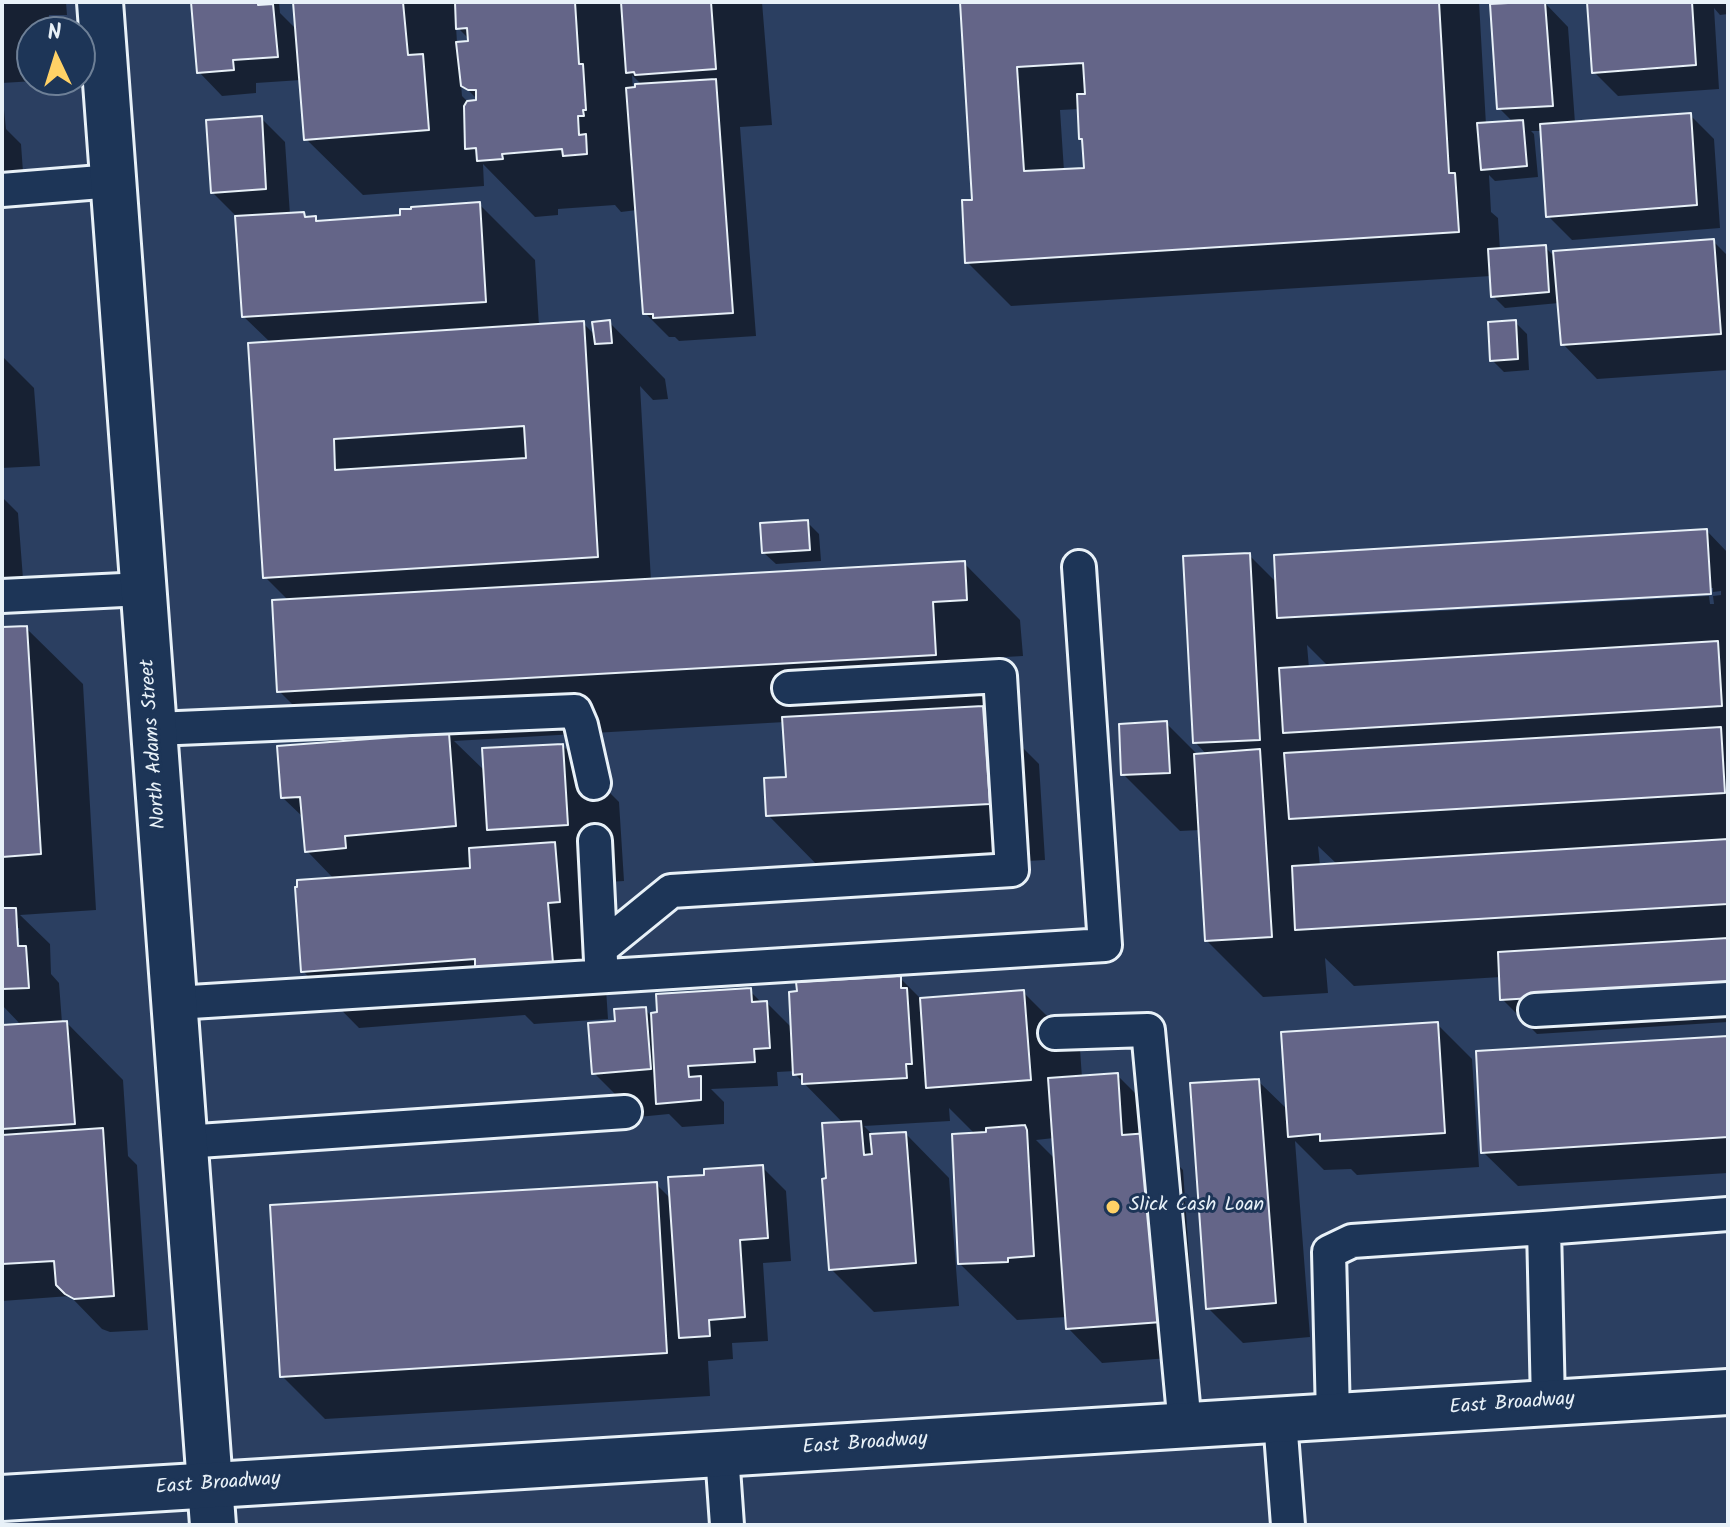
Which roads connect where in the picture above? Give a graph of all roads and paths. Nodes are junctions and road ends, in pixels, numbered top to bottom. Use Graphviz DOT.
graph roads {
  1 [pos="100,2"];
  2 [pos="113,181"];
  3 [pos="2,190"];
  4 [pos="1079,567"];
  5 [pos="143,589"];
  6 [pos="2,596"];
  7 [pos="789,688"];
  8 [pos="155,729"];
  9 [pos="594,783"];
  10 [pos="595,841"];
  11 [pos="601,962"];
  12 [pos="1728,999"];
  13 [pos="175,1003"];
  14 [pos="1535,1010"];
  15 [pos="1055,1033"];
  16 [pos="625,1112"];
  17 [pos="184,1142"];
  18 [pos="1728,1214"];
  19 [pos="1544,1228"];
  20 [pos="1728,1392"];
  21 [pos="1548,1403"];
  22 [pos="1333,1416"];
  23 [pos="1280,1420"];
  24 [pos="1185,1426"];
  25 [pos="722,1454"];
  26 [pos="2,1498"];
  27 [pos="211,1506"];
  28 [pos="727,1525"];
  29 [pos="1288,1525"];
  1 -- 2 [label="main road, North Adams Street"];
  2 -- 3 [label="lane"];
  2 -- 5 [label="main road, North Adams Street"];
  4 -- 11 [label="lane"];
  5 -- 6 [label="lane"];
  5 -- 8 [label="main road, North Adams Street"];
  7 -- 11 [label="lane"];
  8 -- 9 [label="lane"];
  8 -- 13 [label="main road, North Adams Street"];
  10 -- 11 [label="lane"];
  11 -- 13 [label="lane"];
  12 -- 14 [label="lane"];
  13 -- 17 [label="main road, North Adams Street"];
  15 -- 24 [label="lane"];
  16 -- 17 [label="lane"];
  17 -- 27 [label="main road, North Adams Street"];
  18 -- 19 [label="lane"];
  19 -- 21 [label="lane"];
  19 -- 22 [label="lane"];
  20 -- 21 [label="main road, East Broadway"];
  21 -- 22 [label="main road, East Broadway"];
  22 -- 23 [label="main road, East Broadway"];
  23 -- 24 [label="main road, East Broadway"];
  23 -- 29 [label="lane"];
  24 -- 25 [label="main road, East Broadway"];
  25 -- 27 [label="main road, East Broadway"];
  25 -- 28 [label="lane"];
  26 -- 27 [label="main road, East Broadway"];
}
